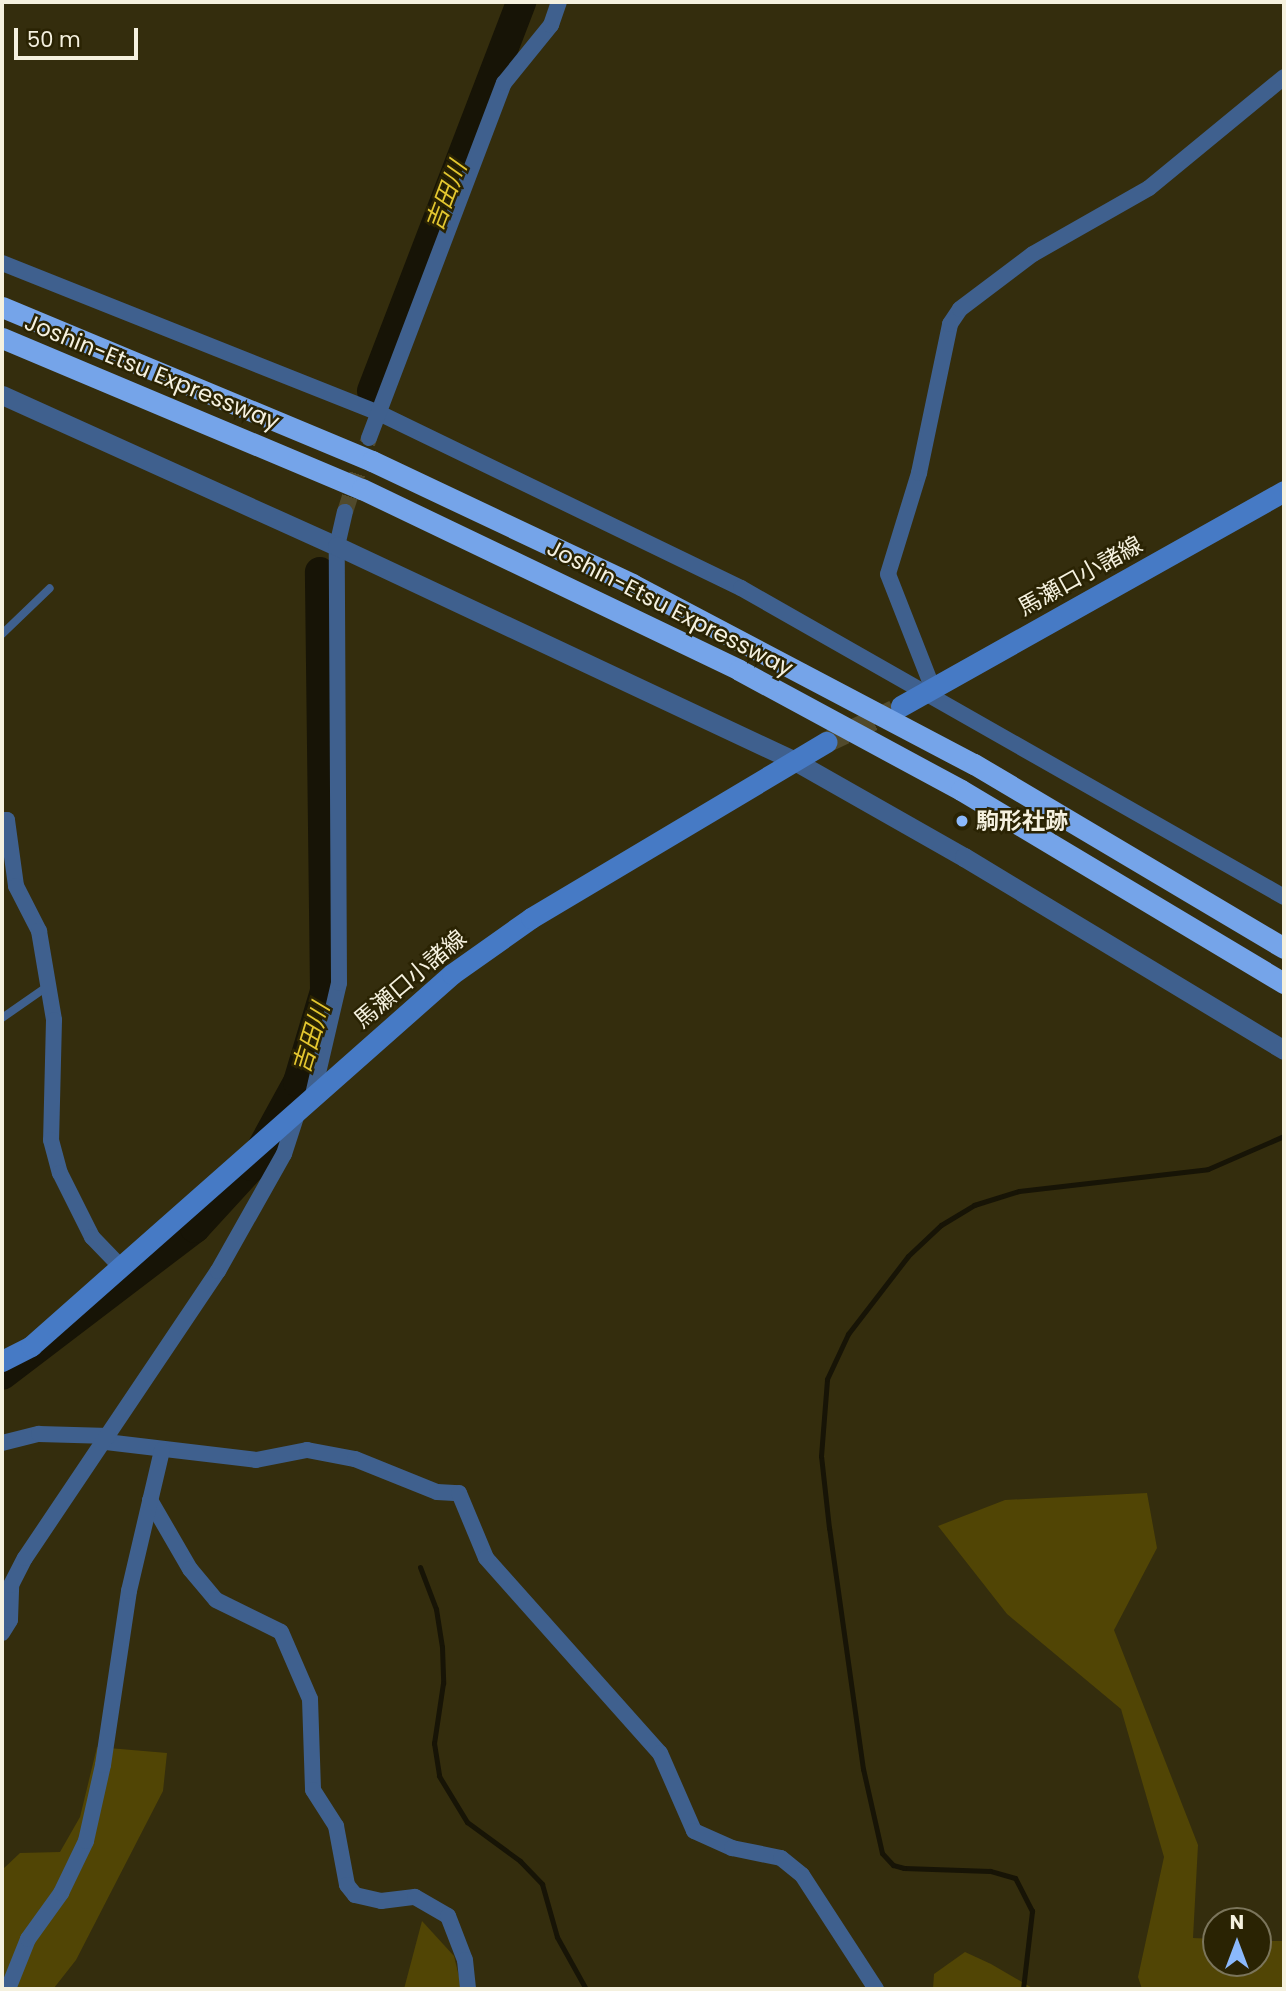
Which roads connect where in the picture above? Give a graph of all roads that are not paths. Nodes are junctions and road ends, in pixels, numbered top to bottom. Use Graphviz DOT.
graph roads {
  1 [pos="559,2"];
  2 [pos="1284,77"];
  3 [pos="2,263"];
  4 [pos="2,307"];
  5 [pos="2,338"];
  6 [pos="2,395"];
  7 [pos="379,413"];
  8 [pos="369,438"];
  9 [pos="1284,491"];
  10 [pos="345,512"];
  11 [pos="337,546"];
  12 [pos="50,589"];
  13 [pos="2,634"];
  14 [pos="929,691"];
  15 [pos="901,706"];
  16 [pos="826,742"];
  17 [pos="793,760"];
  18 [pos="2,820"];
  19 [pos="1284,897"];
  20 [pos="1284,948"];
  21 [pos="1284,983"];
  22 [pos="48,986"];
  23 [pos="2,1018"];
  24 [pos="1284,1050"];
  25 [pos="312,1099"];
  26 [pos="297,1114"];
  27 [pos="121,1267"];
  28 [pos="2,1362"];
  29 [pos="107,1439"];
  30 [pos="2,1443"];
  31 [pos="162,1450"];
  32 [pos="150,1500"];
  33 [pos="2,1633"];
  34 [pos="8,1989"];
  35 [pos="468,1989"];
  36 [pos="876,1989"];
  1 -- 7 [label="street"];
  2 -- 14 [label="street"];
  3 -- 7 [label="street"];
  4 -- 20 [label="highway, Joshin-Etsu Expressway"];
  5 -- 21 [label="highway, Joshin-Etsu Expressway"];
  6 -- 11 [label="street"];
  7 -- 8 [label="street"];
  7 -- 14 [label="street"];
  9 -- 14 [label="main road, 馬瀬口小諸線"];
  10 -- 11 [label="street"];
  11 -- 17 [label="street"];
  11 -- 25 [label="street"];
  12 -- 13 [label="lane"];
  14 -- 15 [label="main road, 馬瀬口小諸線"];
  14 -- 19 [label="street"];
  16 -- 17 [label="main road, 馬瀬口小諸線"];
  17 -- 24 [label="street"];
  17 -- 25 [label="main road, 馬瀬口小諸線"];
  18 -- 22 [label="street"];
  22 -- 23 [label="lane"];
  22 -- 27 [label="street"];
  25 -- 26 [label="main road, 馬瀬口小諸線"];
  26 -- 27 [label="main road, 馬瀬口小諸線"];
  26 -- 29 [label="street"];
  27 -- 28 [label="main road, 馬瀬口小諸線"];
  29 -- 30 [label="street"];
  29 -- 31 [label="street"];
  29 -- 33 [label="street"];
  31 -- 32 [label="street"];
  31 -- 36 [label="street"];
  32 -- 34 [label="street"];
  32 -- 35 [label="street"];
}
